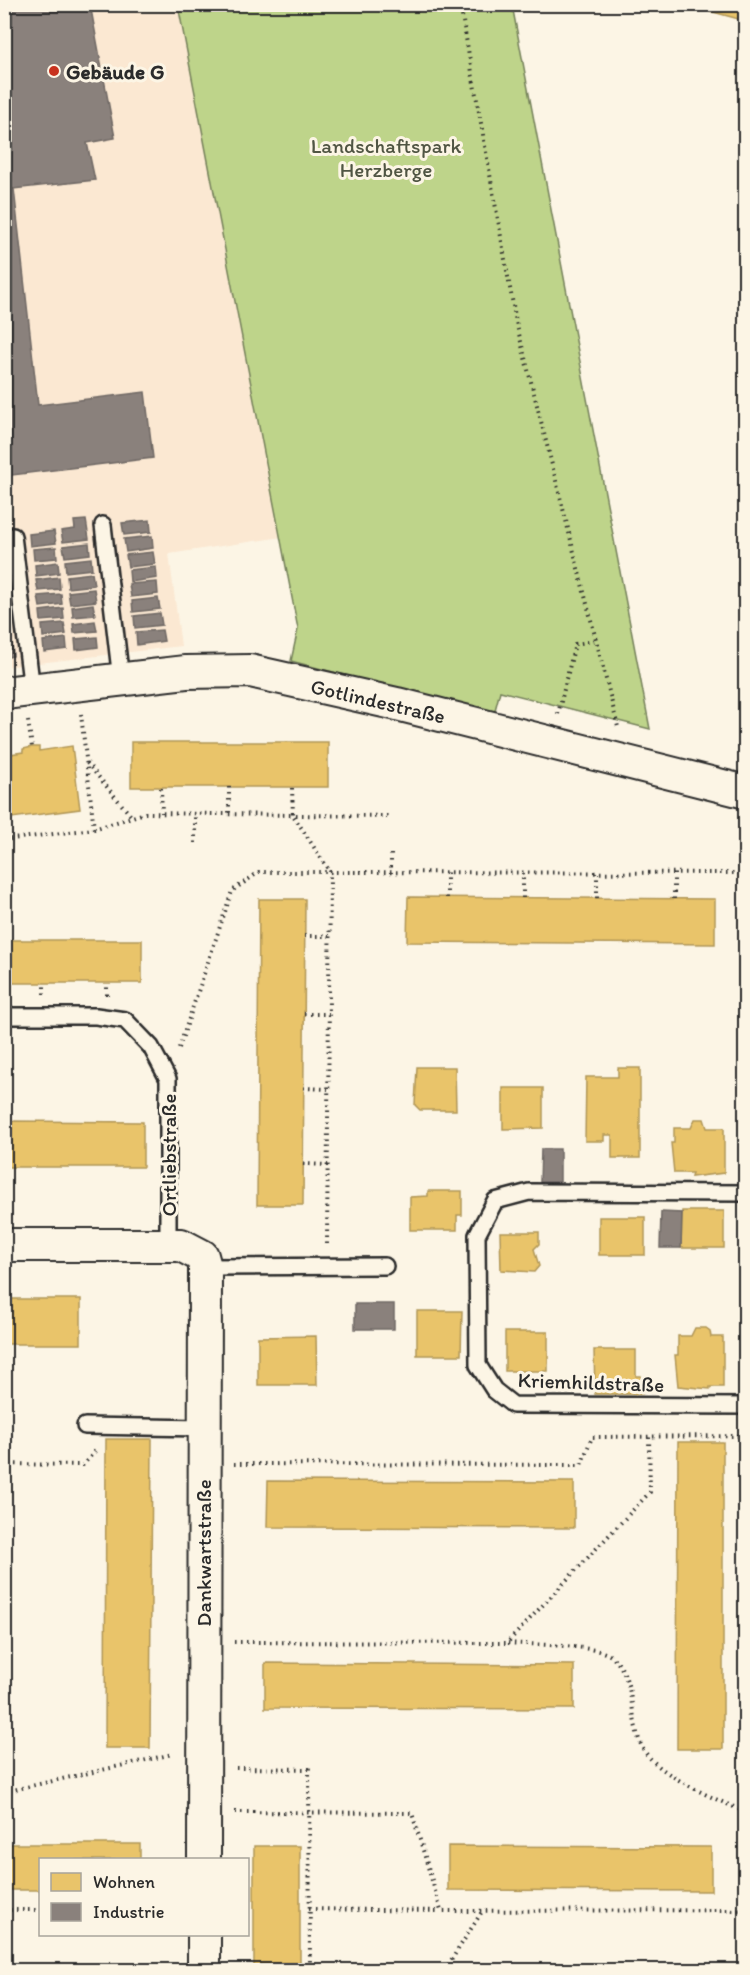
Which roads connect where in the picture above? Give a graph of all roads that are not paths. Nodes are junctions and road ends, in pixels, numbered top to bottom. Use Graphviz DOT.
graph roads {
  1 [pos="103,525"];
  2 [pos="13,536"];
  3 [pos="121,680"];
  4 [pos="21,700"];
  5 [pos="746,792"];
  6 [pos="4,1016"];
  7 [pos="746,1193"];
  8 [pos="4,1245"];
  9 [pos="189,1254"];
  10 [pos="385,1266"];
  11 [pos="746,1406"];
  12 [pos="91,1426"];
  13 [pos="203,1428"];
  14 [pos="204,1858"];
  15 [pos="204,1936"];
  16 [pos="204,1971"];
  1 -- 3 [label="lane"];
  2 -- 4 [label="lane"];
  3 -- 4 [label="street, Gotlindestraße"];
  3 -- 5 [label="street, Gotlindestraße"];
  6 -- 9 [label="lane, Ortliebstraße"];
  7 -- 11 [label="lane, Kriemhildstraße"];
  8 -- 9 [label="street, Ortliebstraße"];
  9 -- 10 [label="lane"];
  9 -- 13 [label="street, Dankwartstraße"];
  12 -- 13 [label="lane"];
  13 -- 14 [label="street, Dankwartstraße"];
  15 -- 16 [label="street"];
}
